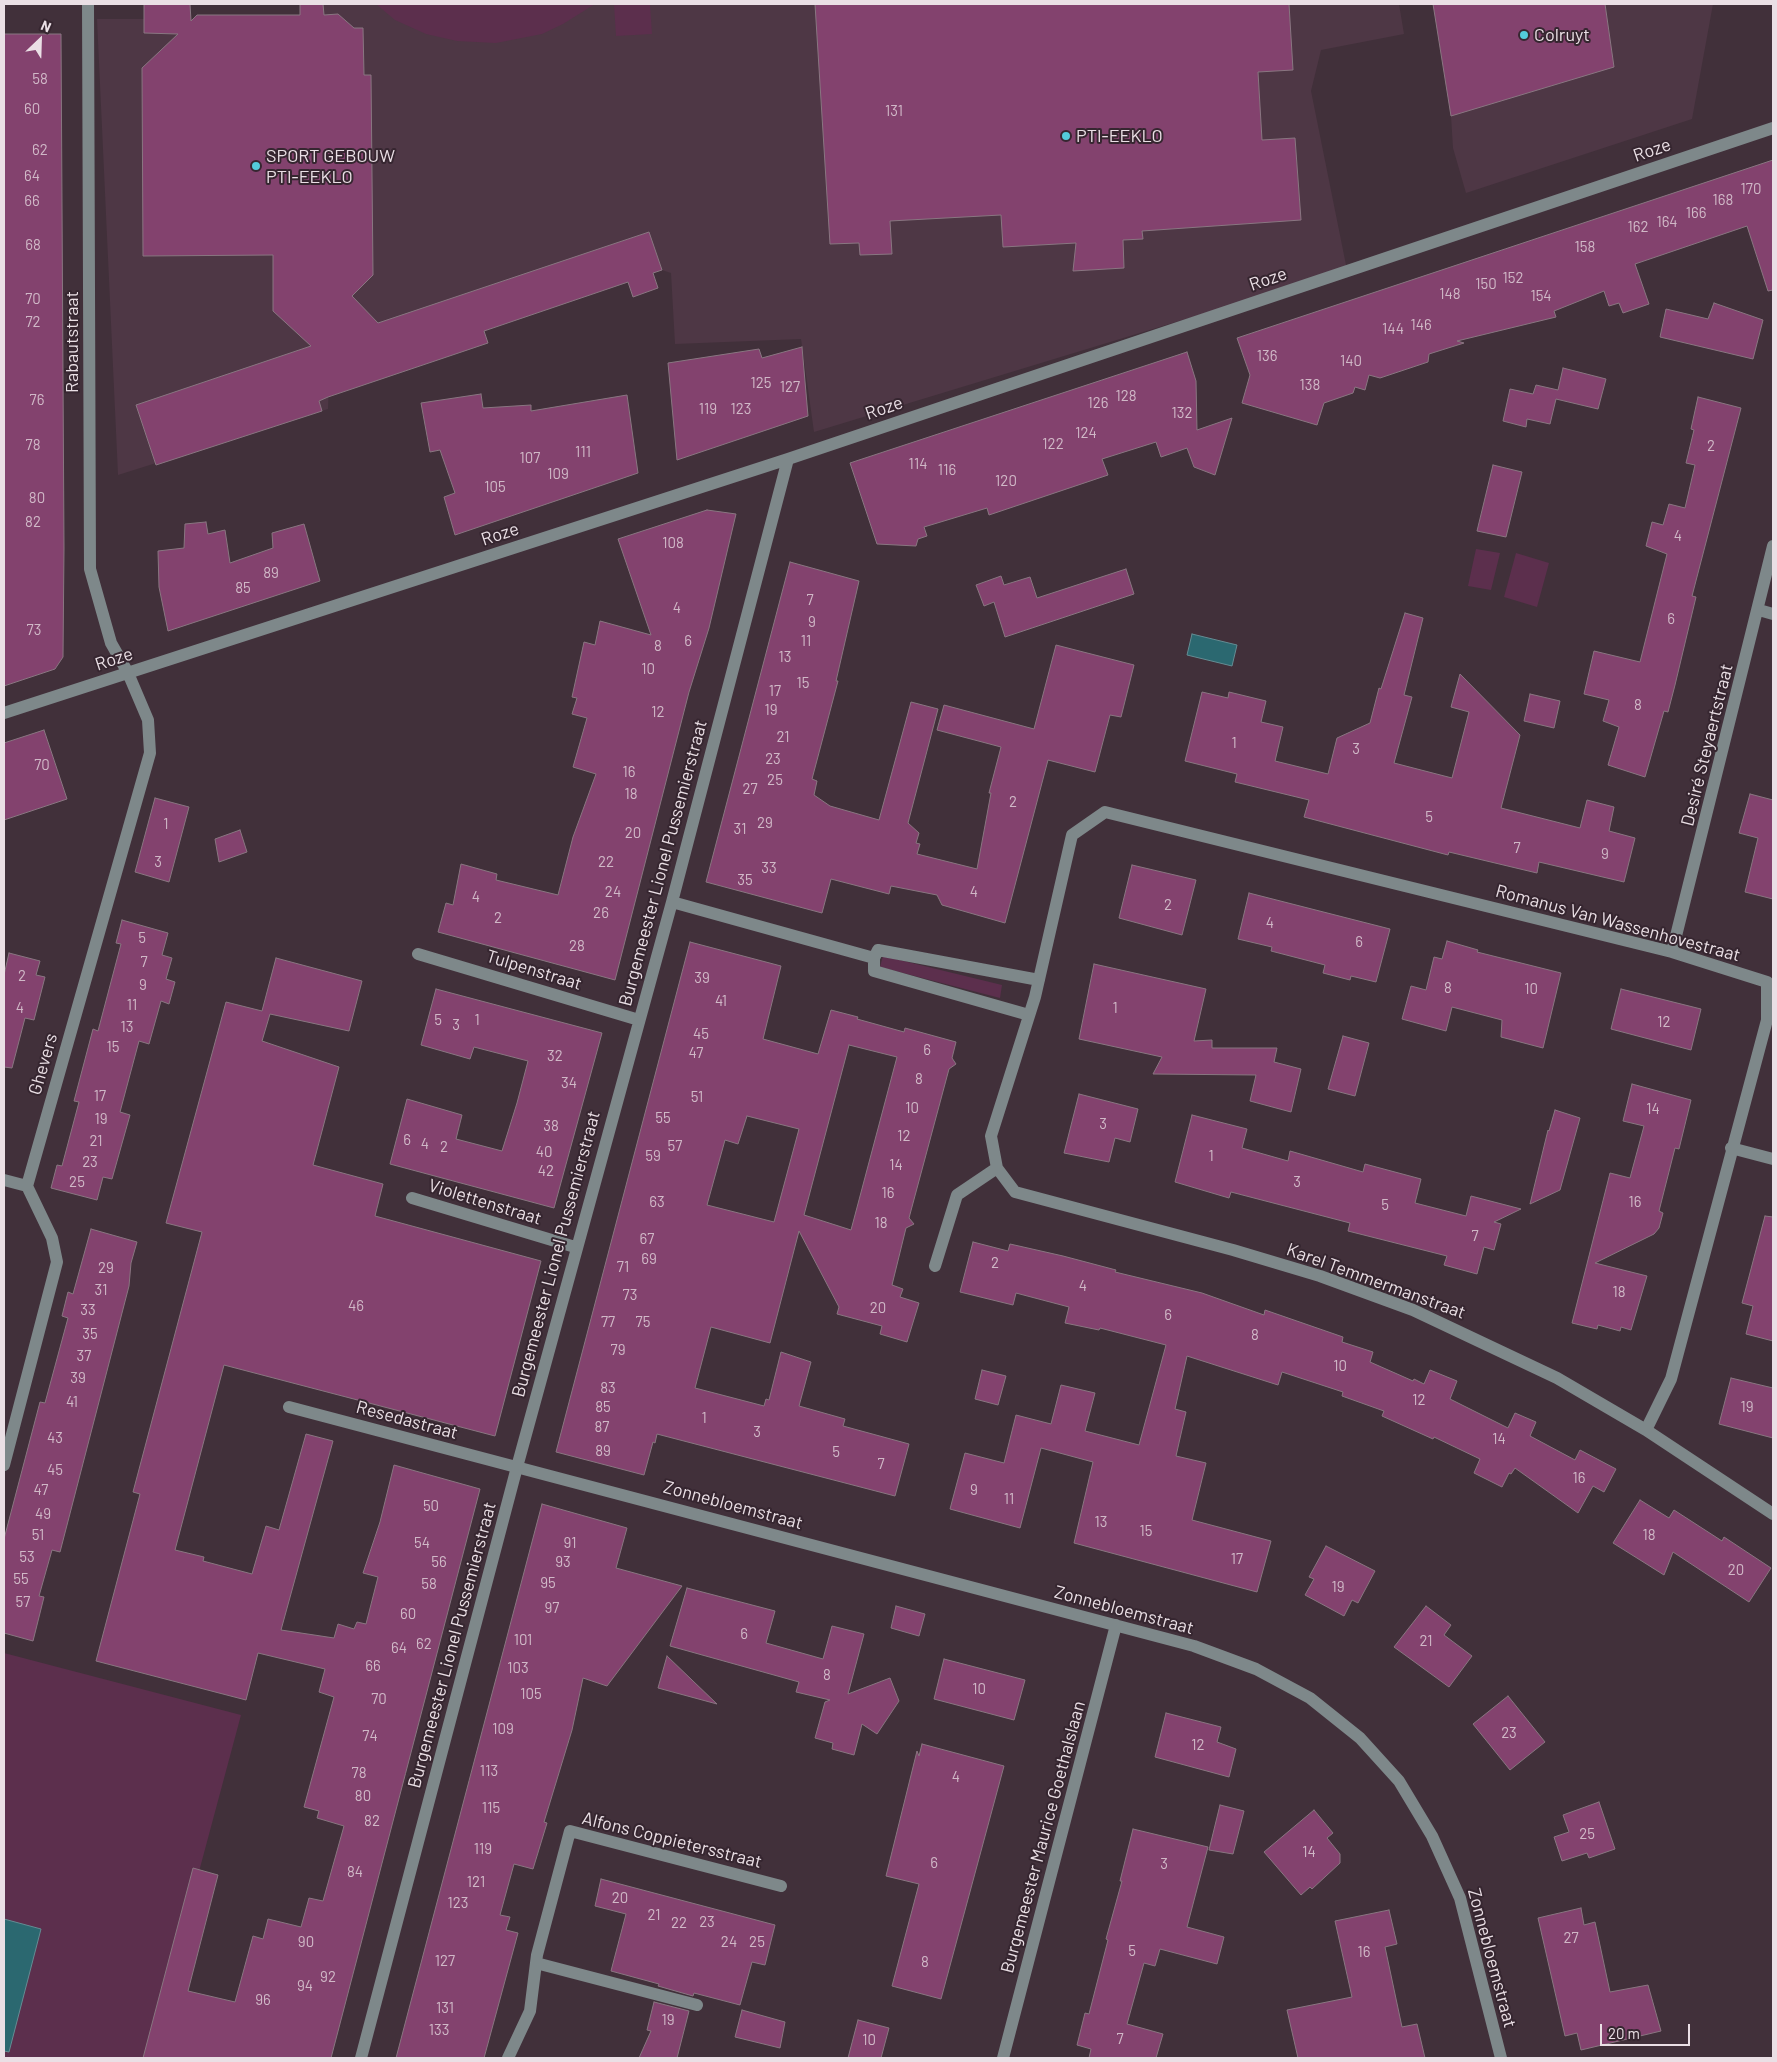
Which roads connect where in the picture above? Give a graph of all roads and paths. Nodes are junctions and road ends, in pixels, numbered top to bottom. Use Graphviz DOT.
graph roads {
  1 [pos="88,4"];
  2 [pos="1773,128"];
  3 [pos="788,459"];
  4 [pos="1773,546"];
  5 [pos="1759,610"];
  6 [pos="1773,614"];
  7 [pos="128,673"];
  8 [pos="4,713"];
  9 [pos="672,902"];
  10 [pos="1672,952"];
  11 [pos="418,954"];
  12 [pos="874,958"];
  13 [pos="1039,980"];
  14 [pos="1029,1015"];
  15 [pos="639,1020"];
  16 [pos="1731,1148"];
  17 [pos="1773,1159"];
  18 [pos="997,1168"];
  19 [pos="4,1180"];
  20 [pos="27,1186"];
  21 [pos="412,1198"];
  22 [pos="575,1247"];
  23 [pos="935,1266"];
  24 [pos="289,1407"];
  25 [pos="1646,1430"];
  26 [pos="4,1465"];
  27 [pos="516,1467"];
  28 [pos="1773,1514"];
  29 [pos="1116,1625"];
  30 [pos="781,1886"];
  31 [pos="536,1963"];
  32 [pos="697,2005"];
  33 [pos="361,2058"];
  34 [pos="508,2058"];
  35 [pos="1003,2058"];
  36 [pos="1500,2058"];
  1 -- 7 [label="street, Rabautstraat"];
  2 -- 3 [label="street, Roze"];
  3 -- 7 [label="street, Roze"];
  3 -- 9 [label="street, Burgemeester Lionel Pussemierstraat"];
  4 -- 5 [label="street, Desiré Steyaertstraat"];
  5 -- 6 [label="street"];
  5 -- 10 [label="street, Desiré Steyaertstraat"];
  7 -- 8 [label="street, Roze"];
  7 -- 20 [label="street, Ghevers"];
  9 -- 12 [label="street"];
  9 -- 15 [label="street, Burgemeester Lionel Pussemierstraat"];
  10 -- 13 [label="street, Romanus Van Wassenhovestraat"];
  10 -- 16 [label="street, Romanus Van Wassenhovestraat"];
  11 -- 15 [label="street, Tulpenstraat"];
  12 -- 13 [label="street"];
  12 -- 14 [label="street"];
  13 -- 14 [label="street"];
  14 -- 18 [label="street"];
  15 -- 22 [label="street, Burgemeester Lionel Pussemierstraat"];
  16 -- 17 [label="street"];
  16 -- 25 [label="street, Romanus Van Wassenhovestraat"];
  18 -- 23 [label="street"];
  18 -- 25 [label="street, Karel Temmermanstraat"];
  19 -- 20 [label="street"];
  20 -- 26 [label="street"];
  21 -- 22 [label="street, Violettenstraat"];
  22 -- 27 [label="street, Burgemeester Lionel Pussemierstraat"];
  24 -- 27 [label="street, Resedastraat"];
  25 -- 28 [label="street, Karel Temmermanstraat"];
  27 -- 29 [label="street, Zonnebloemstraat"];
  27 -- 33 [label="street, Burgemeester Lionel Pussemierstraat"];
  29 -- 35 [label="street, Burgemeester Maurice Goethalslaan"];
  29 -- 36 [label="street, Zonnebloemstraat"];
  30 -- 31 [label="street, Alfons Coppietersstraat"];
  31 -- 32 [label="street"];
  31 -- 34 [label="street, Alfons Coppietersstraat"];
}
